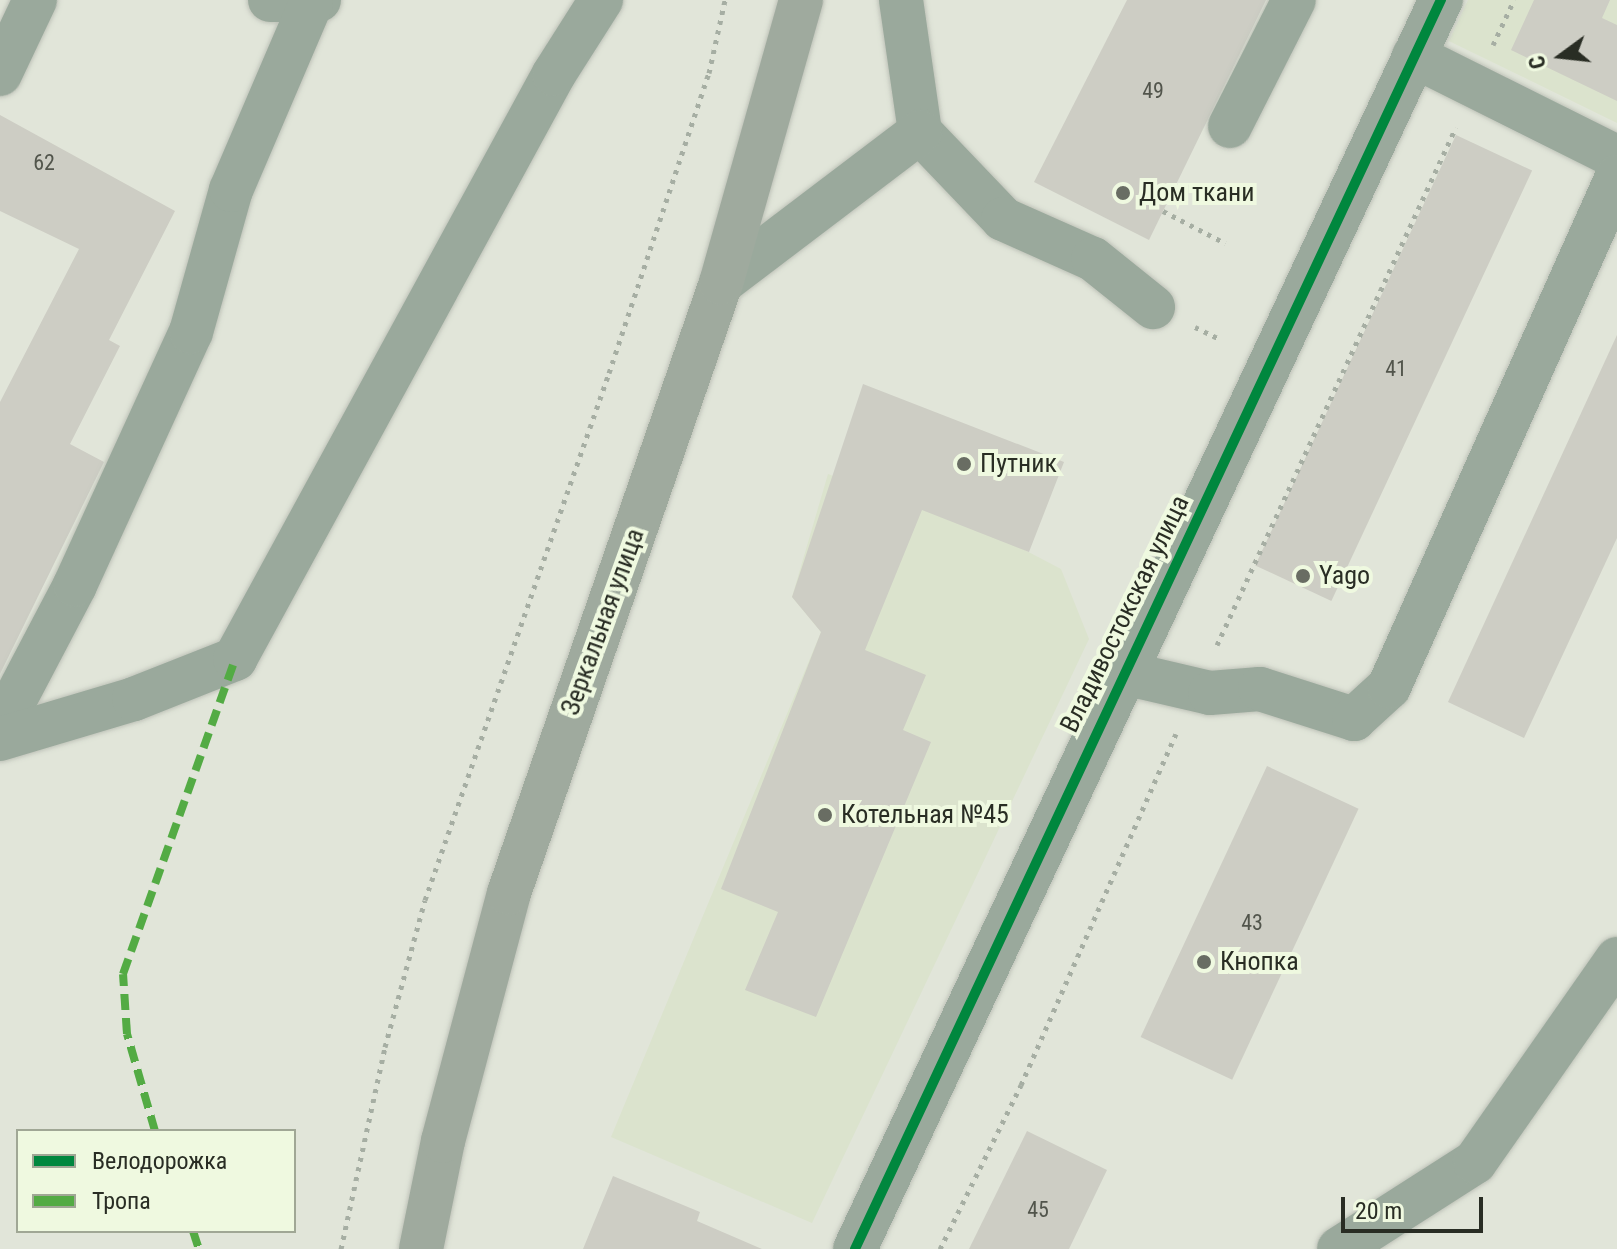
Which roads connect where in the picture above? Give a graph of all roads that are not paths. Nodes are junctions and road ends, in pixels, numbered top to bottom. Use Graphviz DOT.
graph roads {
  1 [pos="35,0"];
  2 [pos="601,0"];
  3 [pos="801,0"];
  4 [pos="901,0"];
  5 [pos="1294,0"];
  6 [pos="1441,0"];
  7 [pos="300,1"];
  8 [pos="1414,56"];
  9 [pos="0,74"];
  10 [pos="1230,126"];
  11 [pos="920,132"];
  12 [pos="1617,157"];
  13 [pos="1617,177"];
  14 [pos="721,283"];
  15 [pos="1153,307"];
  16 [pos="1120,672"];
  17 [pos="0,728"];
  18 [pos="0,739"];
  19 [pos="1617,959"];
  20 [pos="421,1249"];
  21 [pos="855,1249"];
  22 [pos="1339,1249"];
  1 -- 9 [label="street"];
  2 -- 18 [label="street"];
  3 -- 14 [label="main road, Зеркальная улица"];
  4 -- 11 [label="street"];
  5 -- 10 [label="street"];
  6 -- 8 [label="street, Владивостокская улица"];
  7 -- 17 [label="street"];
  8 -- 12 [label="street"];
  8 -- 16 [label="street, Владивостокская улица"];
  11 -- 14 [label="street"];
  11 -- 15 [label="street"];
  13 -- 16 [label="street"];
  14 -- 20 [label="main road, Зеркальная улица"];
  16 -- 21 [label="street, Владивостокская улица"];
  19 -- 22 [label="street"];
}
